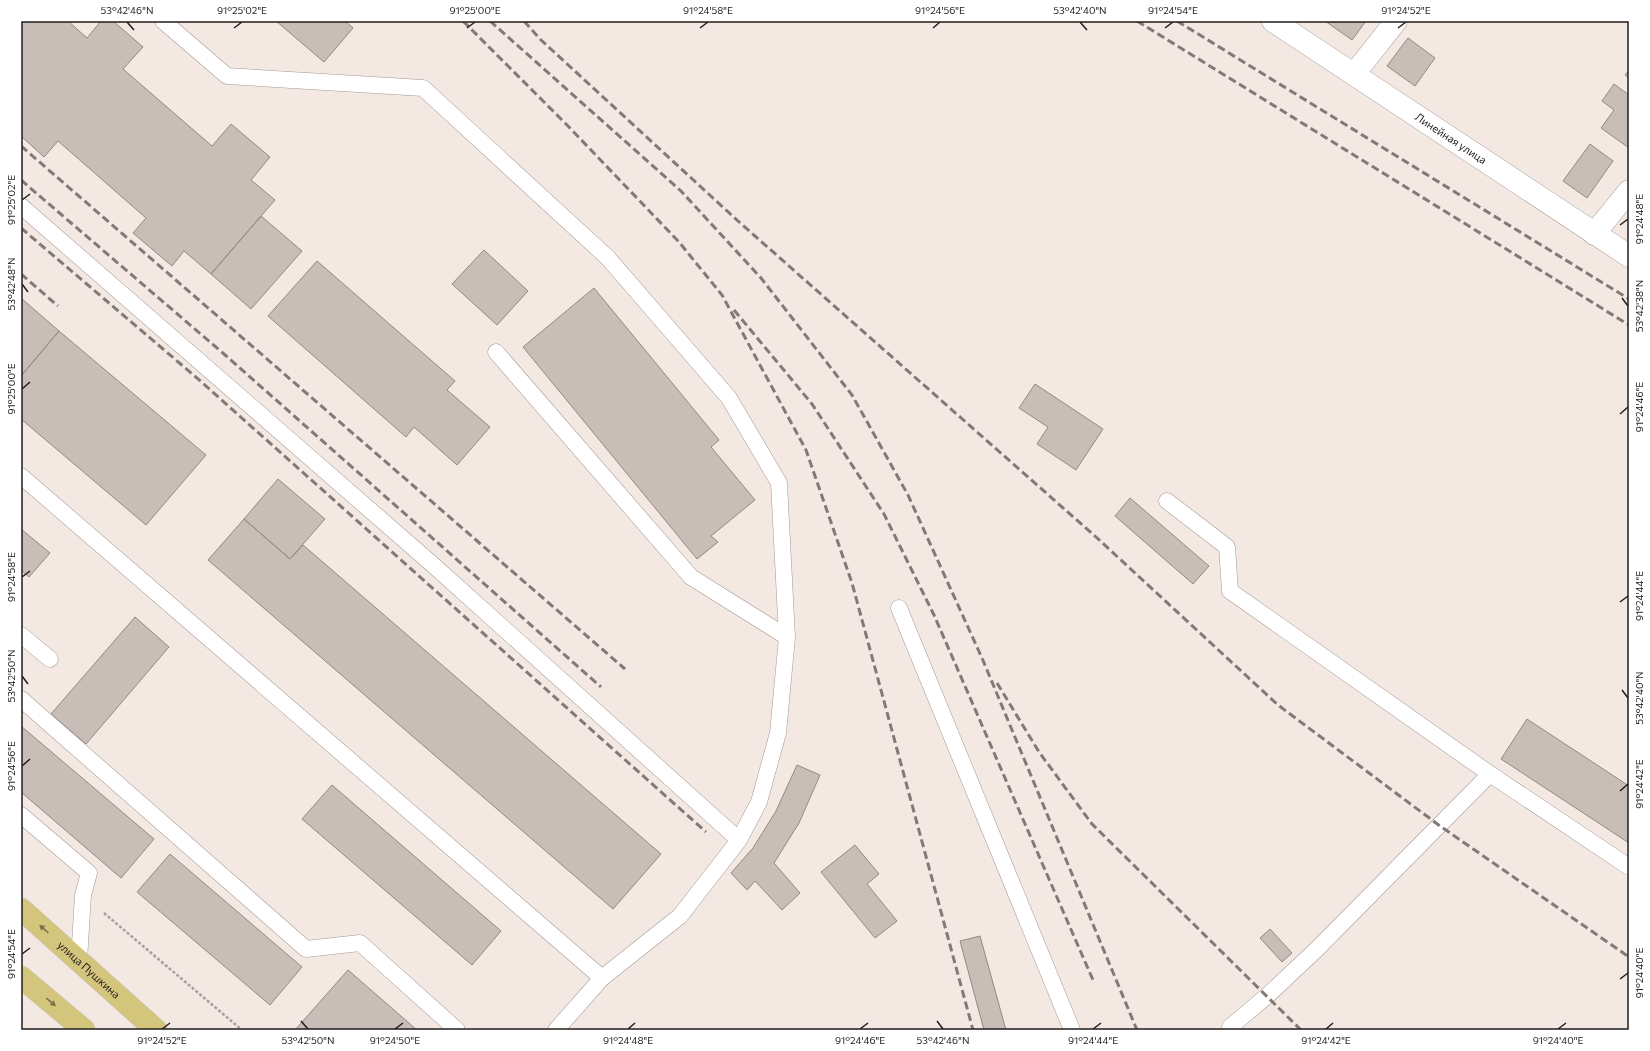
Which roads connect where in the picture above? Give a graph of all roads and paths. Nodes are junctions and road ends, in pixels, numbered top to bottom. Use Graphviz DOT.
graph roads {
  1 [pos="163,21"];
  2 [pos="1273,21"];
  3 [pos="1396,21"];
  4 [pos="1355,74"];
  5 [pos="1629,191"];
  6 [pos="21,206"];
  7 [pos="1594,234"];
  8 [pos="1629,256"];
  9 [pos="496,352"];
  10 [pos="21,476"];
  11 [pos="1167,501"];
  12 [pos="899,608"];
  13 [pos="21,635"];
  14 [pos="787,637"];
  15 [pos="50,659"];
  16 [pos="21,699"];
  17 [pos="1490,774"];
  18 [pos="21,815"];
  19 [pos="739,840"];
  20 [pos="1629,867"];
  21 [pos="83,895"];
  22 [pos="21,909"];
  23 [pos="79,960"];
  24 [pos="21,977"];
  25 [pos="602,978"];
  26 [pos="1229,1029"];
  27 [pos="84,1030"];
  28 [pos="156,1030"];
  29 [pos="242,1030"];
  30 [pos="457,1030"];
  31 [pos="556,1030"];
  32 [pos="1072,1030"];
  1 -- 14 [label="lane"];
  2 -- 4 [label="street, Линейная улица"];
  3 -- 4 [label="street"];
  4 -- 7 [label="street, Линейная улица"];
  5 -- 7 [label="street"];
  6 -- 19 [label="lane"];
  7 -- 8 [label="street, Линейная улица"];
  9 -- 14 [label="lane"];
  10 -- 25 [label="lane"];
  11 -- 17 [label="lane"];
  12 -- 32 [label="lane"];
  13 -- 15 [label="lane"];
  14 -- 19 [label="lane"];
  16 -- 30 [label="lane"];
  17 -- 20 [label="lane"];
  17 -- 26 [label="lane"];
  18 -- 21 [label="lane"];
  19 -- 25 [label="lane"];
  21 -- 23 [label="lane"];
  21 -- 29 [label="path"];
  23 -- 22 [label="main road, улица Пушкина, one-way"];
  23 -- 28 [label="main road, улица Пушкина"];
  24 -- 27 [label="main road, one-way"];
  25 -- 31 [label="lane"];
}
